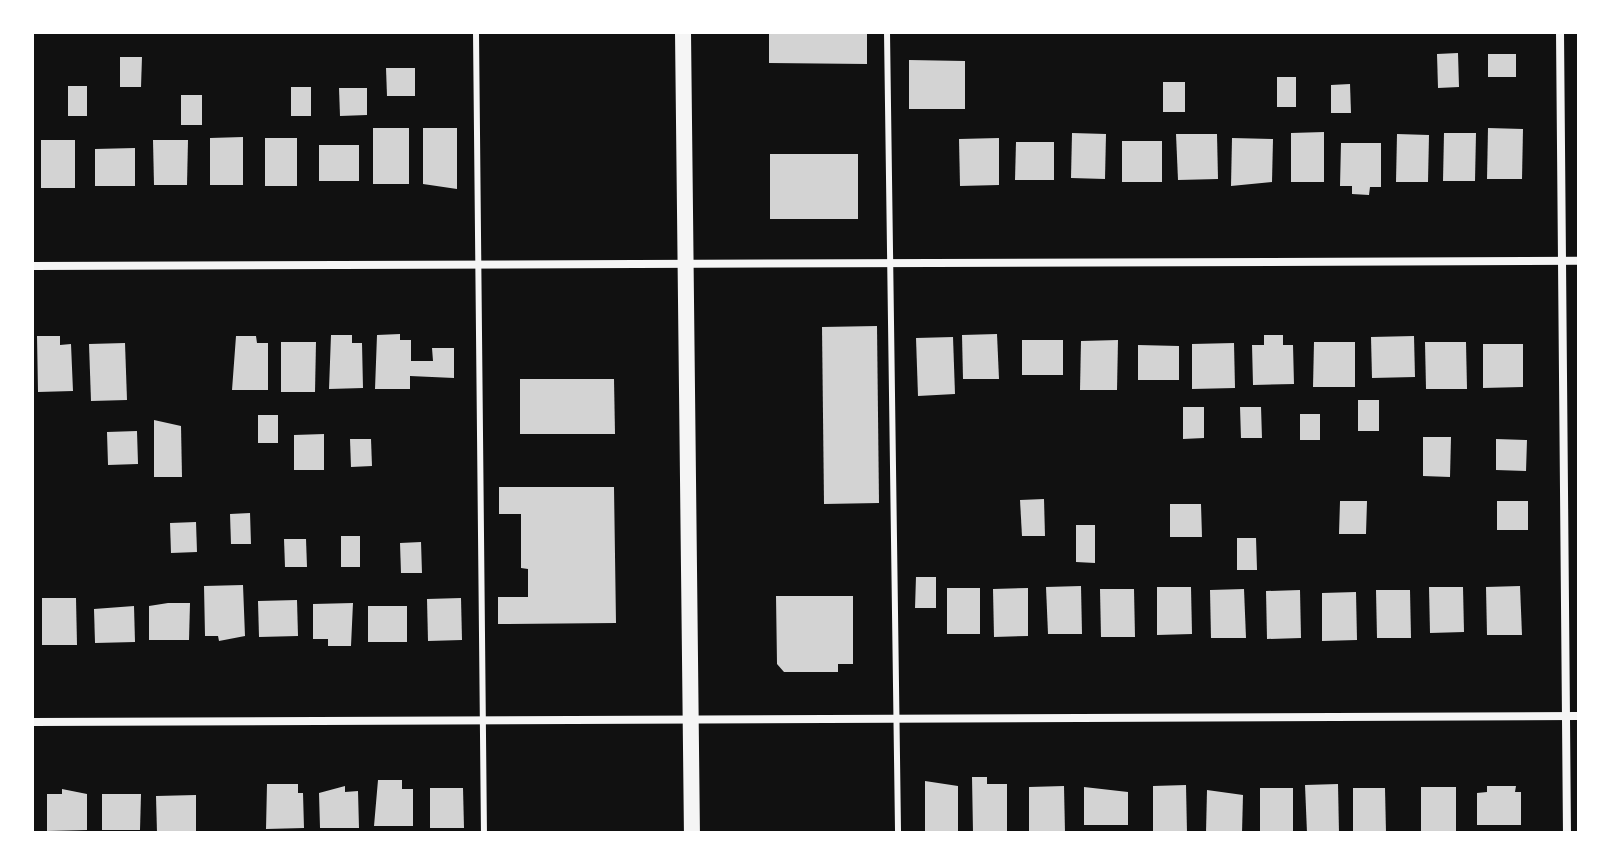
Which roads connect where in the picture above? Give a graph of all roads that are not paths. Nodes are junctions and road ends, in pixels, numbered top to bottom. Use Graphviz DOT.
graph roads {
  1 [pos="476,32"];
  2 [pos="683,32"];
  3 [pos="887,32"];
  4 [pos="1560,32"];
  5 [pos="687,261"];
  6 [pos="891,261"];
  7 [pos="1562,261"];
  8 [pos="1579,261"];
  9 [pos="478,262"];
  10 [pos="32,266"];
  11 [pos="1566,715"];
  12 [pos="1579,716"];
  13 [pos="691,717"];
  14 [pos="897,717"];
  15 [pos="482,718"];
  16 [pos="32,722"];
  17 [pos="484,833"];
  18 [pos="692,833"];
  19 [pos="898,833"];
  20 [pos="1567,833"];
  1 -- 9 [label="lane"];
  2 -- 5 [label="main road"];
  3 -- 6 [label="lane"];
  4 -- 7 [label="street"];
  5 -- 6 [label="street"];
  5 -- 9 [label="street"];
  5 -- 13 [label="main road"];
  6 -- 7 [label="street"];
  6 -- 14 [label="lane"];
  7 -- 8 [label="street"];
  7 -- 11 [label="street"];
  9 -- 10 [label="street"];
  9 -- 15 [label="lane"];
  11 -- 12 [label="street"];
  11 -- 14 [label="street"];
  11 -- 20 [label="street"];
  13 -- 14 [label="street"];
  13 -- 15 [label="street"];
  13 -- 18 [label="main road"];
  14 -- 19 [label="lane"];
  15 -- 16 [label="street"];
  15 -- 17 [label="lane"];
}
